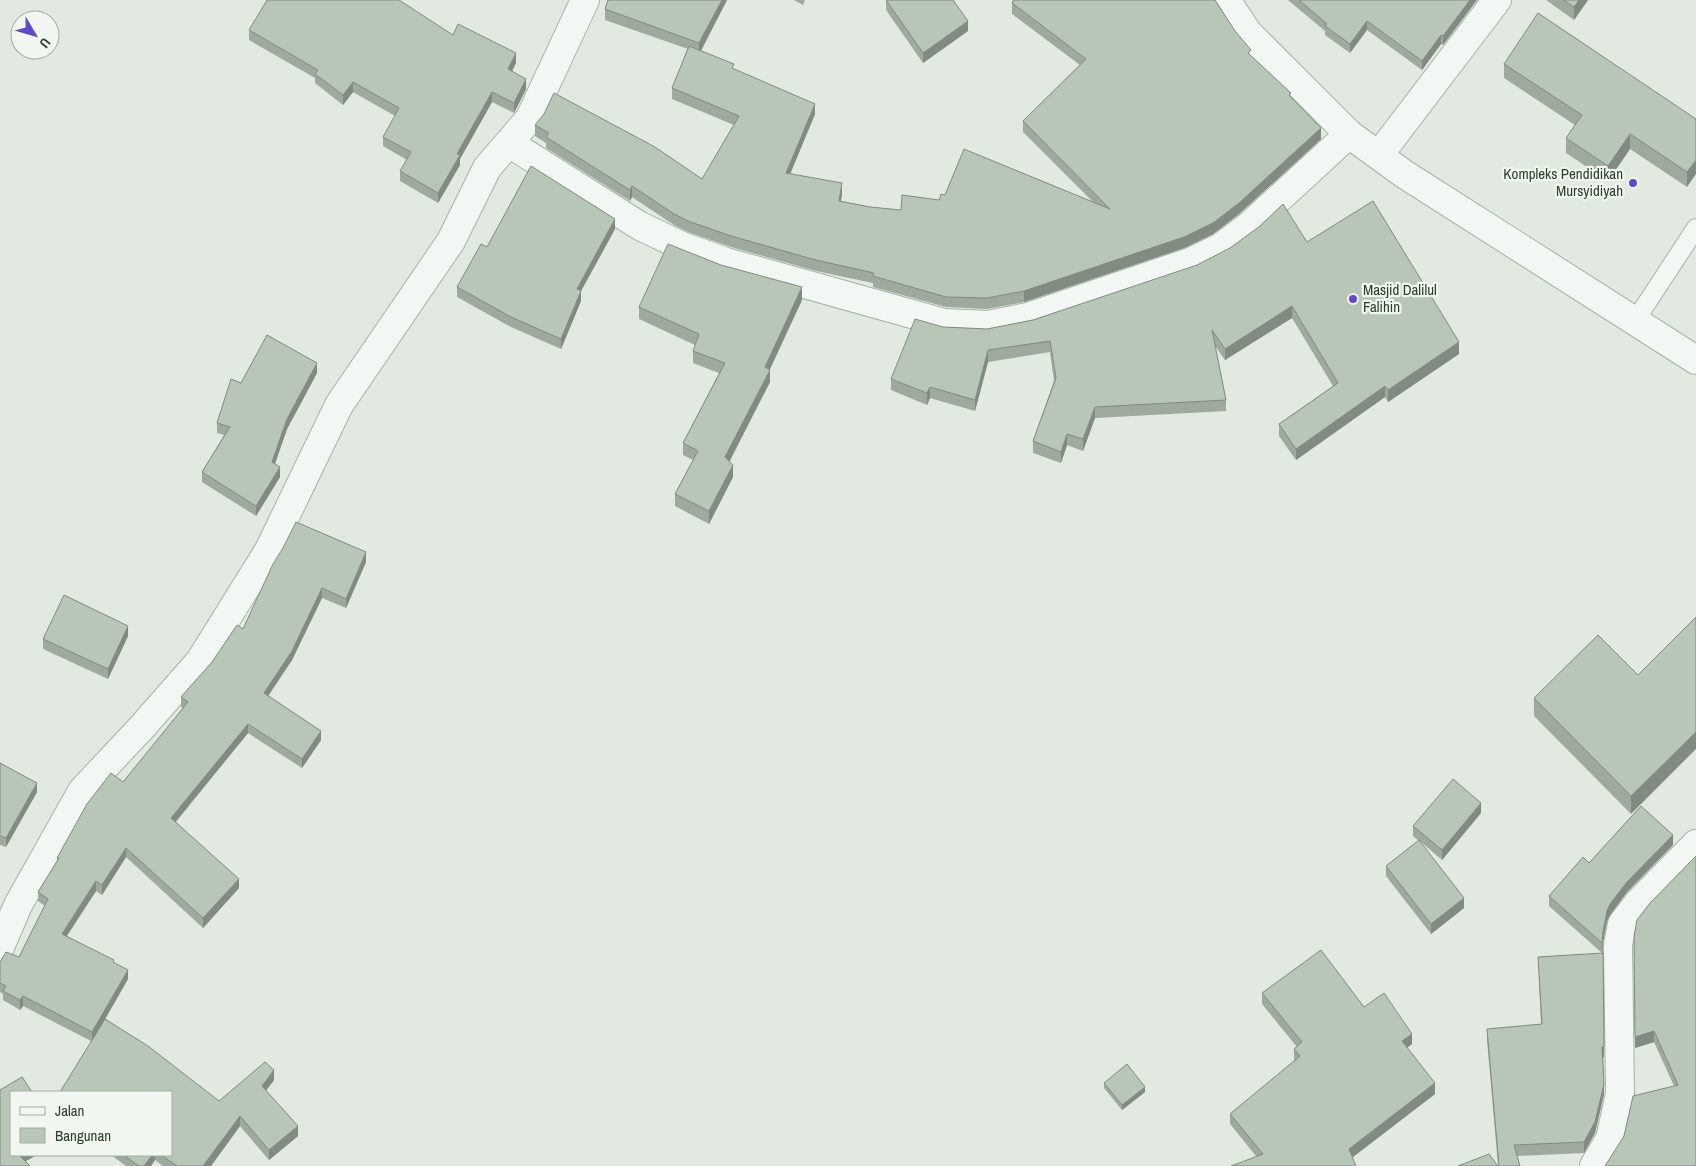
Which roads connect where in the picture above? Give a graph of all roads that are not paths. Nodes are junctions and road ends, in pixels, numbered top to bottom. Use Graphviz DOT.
graph roads {
  1 [pos="585,0"];
  2 [pos="1226,0"];
  3 [pos="1497,0"];
  4 [pos="1349,134"];
  5 [pos="508,143"];
  6 [pos="1379,155"];
  7 [pos="1696,228"];
  8 [pos="1635,321"];
  9 [pos="1696,360"];
  10 [pos="1696,844"];
  11 [pos="0,947"];
  12 [pos="1594,1166"];
  1 -- 5 [label="street"];
  2 -- 4 [label="street"];
  3 -- 6 [label="street"];
  4 -- 5 [label="street"];
  4 -- 6 [label="street"];
  5 -- 11 [label="street"];
  6 -- 8 [label="street"];
  7 -- 8 [label="lane"];
  8 -- 9 [label="street"];
  10 -- 12 [label="street"];
}
